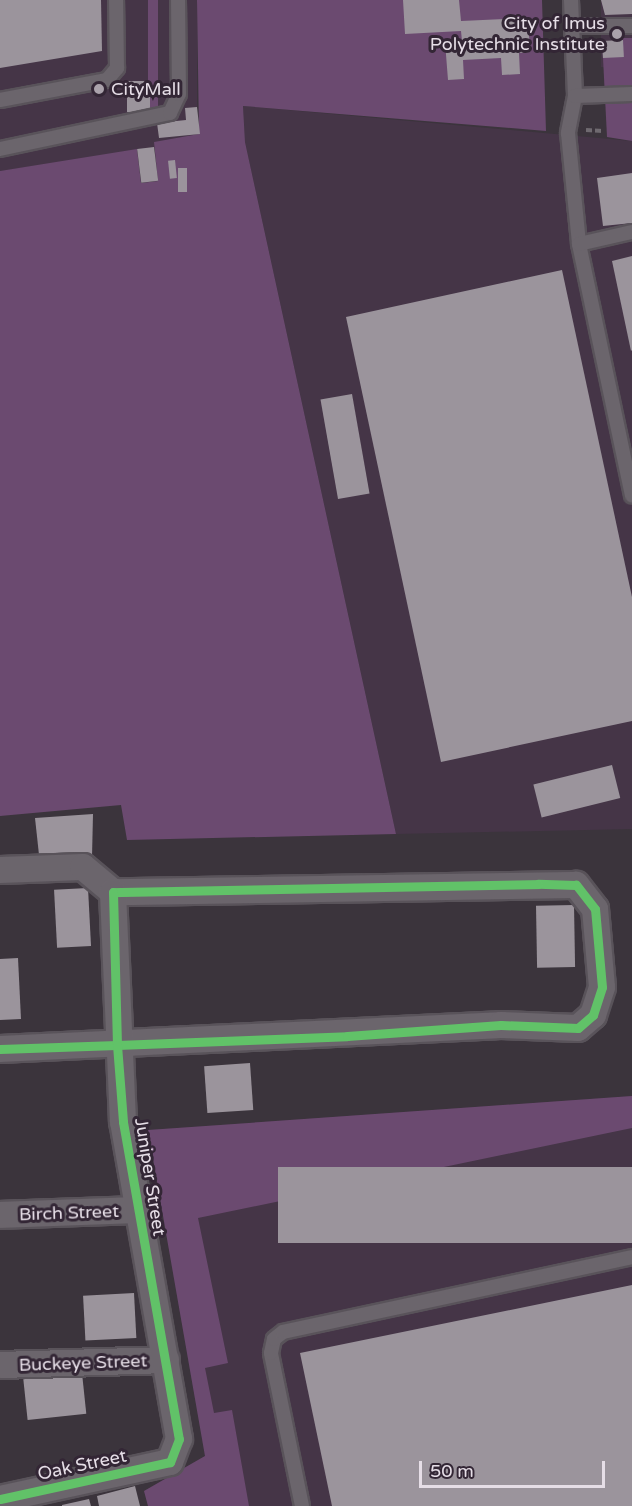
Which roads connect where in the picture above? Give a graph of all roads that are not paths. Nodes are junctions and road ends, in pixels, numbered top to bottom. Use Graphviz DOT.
graph roads {
  1 [pos="116,0"];
  2 [pos="178,0"];
  3 [pos="571,0"];
  4 [pos="572,26"];
  5 [pos="632,26"];
  6 [pos="632,94"];
  7 [pos="575,96"];
  8 [pos="0,100"];
  9 [pos="0,149"];
  10 [pos="632,232"];
  11 [pos="579,244"];
  12 [pos="632,495"];
  13 [pos="0,870"];
  14 [pos="113,892"];
  15 [pos="117,1045"];
  16 [pos="0,1049"];
  17 [pos="138,1210"];
  18 [pos="0,1215"];
  19 [pos="632,1257"];
  20 [pos="166,1360"];
  21 [pos="0,1365"];
  22 [pos="170,1462"];
  23 [pos="0,1499"];
  24 [pos="302,1506"];
  1 -- 8 [label="lane"];
  2 -- 9 [label="lane"];
  3 -- 4 [label="lane"];
  4 -- 5 [label="lane"];
  4 -- 7 [label="lane"];
  6 -- 7 [label="lane"];
  7 -- 11 [label="lane"];
  10 -- 11 [label="lane"];
  11 -- 12 [label="lane"];
  13 -- 14 [label="street"];
  14 -- 15 [label="street, Juniper Street"];
  14 -- 15 [label="street"];
  15 -- 16 [label="street"];
  15 -- 17 [label="street, Juniper Street"];
  17 -- 18 [label="street, Birch Street"];
  17 -- 20 [label="street, Juniper Street"];
  19 -- 24 [label="lane"];
  20 -- 21 [label="street, Buckeye Street"];
  20 -- 22 [label="street, Juniper Street"];
  22 -- 23 [label="street, Oak Street"];
}
